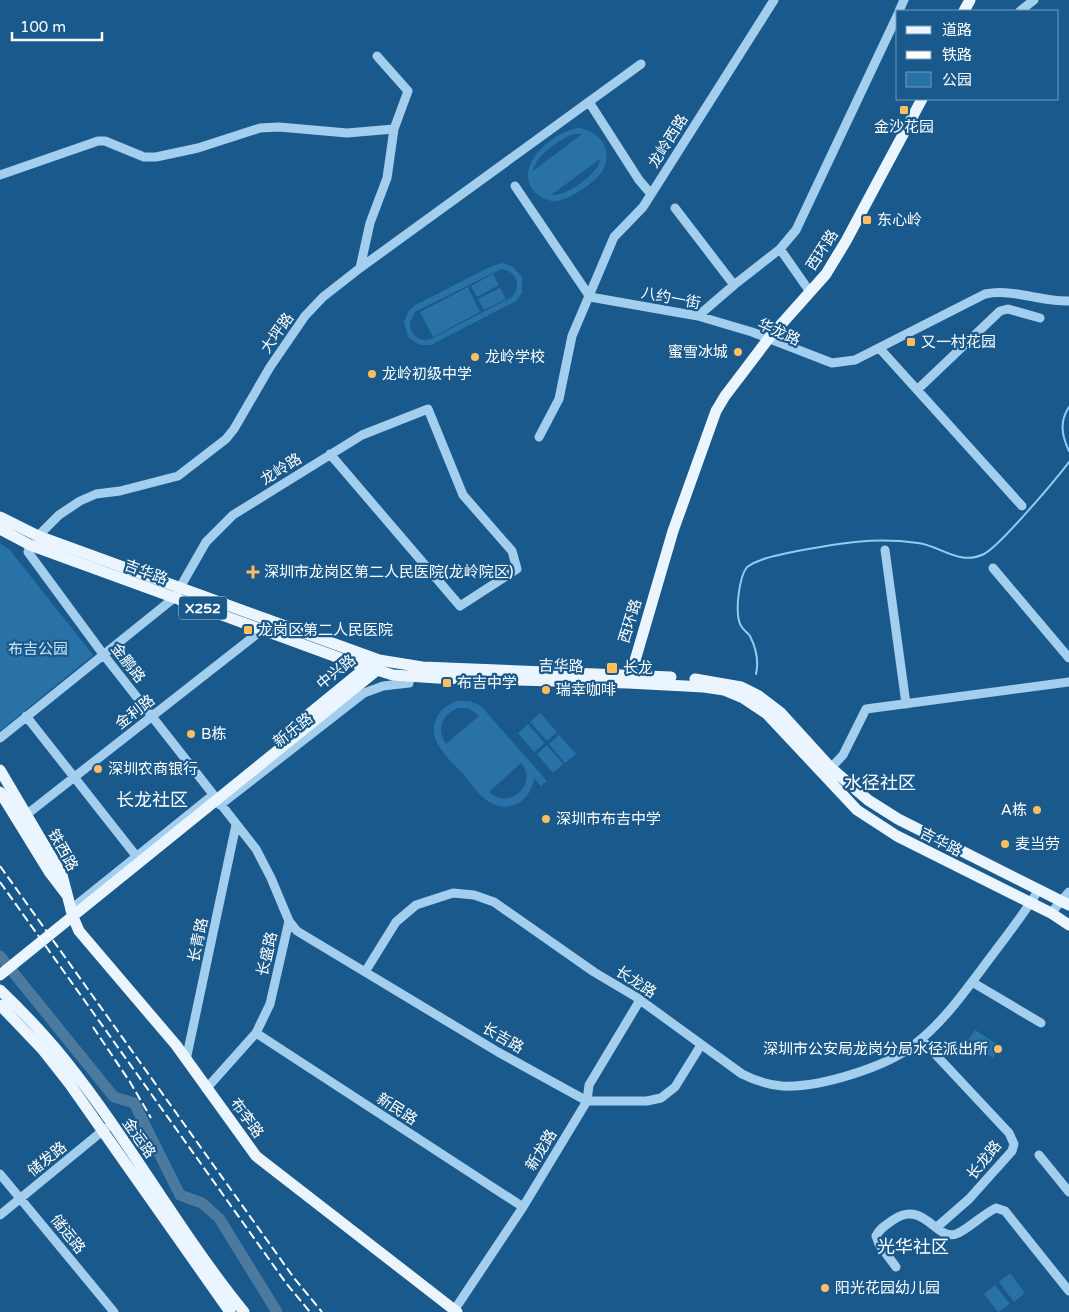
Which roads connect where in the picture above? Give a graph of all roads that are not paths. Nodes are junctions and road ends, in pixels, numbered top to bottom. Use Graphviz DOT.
graph roads {
  1 [pos="774,0"];
  2 [pos="1034,0"];
  3 [pos="1021,10"];
  4 [pos="896,17"];
  5 [pos="377,56"];
  6 [pos="641,64"];
  7 [pos="915,100"];
  8 [pos="921,100"];
  9 [pos="589,102"];
  10 [pos="394,129"];
  11 [pos="0,175"];
  12 [pos="515,186"];
  13 [pos="651,194"];
  14 [pos="675,208"];
  15 [pos="780,249"];
  16 [pos="360,268"];
  17 [pos="734,285"];
  18 [pos="808,289"];
  19 [pos="590,297"];
  20 [pos="1069,301"];
  21 [pos="1069,305"];
  22 [pos="698,316"];
  23 [pos="1040,318"];
  24 [pos="746,332"];
  25 [pos="765,340"];
  26 [pos="882,351"];
  27 [pos="917,390"];
  28 [pos="539,438"];
  29 [pos="330,454"];
  30 [pos="1022,506"];
  31 [pos="0,517"];
  32 [pos="0,529"];
  33 [pos="38,536"];
  34 [pos="30,545"];
  35 [pos="885,550"];
  36 [pos="993,568"];
  37 [pos="177,593"];
  38 [pos="262,630"];
  39 [pos="103,654"];
  40 [pos="1069,658"];
  41 [pos="377,666"];
  42 [pos="364,667"];
  43 [pos="410,676"];
  44 [pos="629,678"];
  45 [pos="1069,682"];
  46 [pos="331,701"];
  47 [pos="906,704"];
  48 [pos="26,716"];
  49 [pos="152,716"];
  50 [pos="0,738"];
  51 [pos="0,770"];
  52 [pos="827,772"];
  53 [pos="74,777"];
  54 [pos="0,792"];
  55 [pos="216,800"];
  56 [pos="14,805"];
  57 [pos="26,815"];
  58 [pos="236,826"];
  59 [pos="136,857"];
  60 [pos="1039,889"];
  61 [pos="66,894"];
  62 [pos="1067,899"];
  63 [pos="1031,903"];
  64 [pos="71,912"];
  65 [pos="1051,913"];
  66 [pos="289,921"];
  67 [pos="1069,925"];
  68 [pos="0,966"];
  69 [pos="365,972"];
  70 [pos="0,975"];
  71 [pos="972,982"];
  72 [pos="0,990"];
  73 [pos="640,1000"];
  74 [pos="0,1005"];
  75 [pos="1042,1023"];
  76 [pos="256,1033"];
  77 [pos="921,1039"];
  78 [pos="701,1046"];
  79 [pos="186,1060"];
  80 [pos="206,1088"];
  81 [pos="587,1101"];
  82 [pos="107,1128"];
  83 [pos="1039,1155"];
  84 [pos="0,1174"];
  85 [pos="1069,1192"];
  86 [pos="20,1198"];
  87 [pos="523,1207"];
  88 [pos="0,1215"];
  89 [pos="938,1227"];
  90 [pos="896,1267"];
  91 [pos="1069,1291"];
  92 [pos="456,1310"];
  93 [pos="114,1312"];
  94 [pos="230,1312"];
  95 [pos="244,1312"];
  1 -- 13 [label="street, 龙岭西路"];
  2 -- 3 [label="street"];
  4 -- 15 [label="street"];
  5 -- 10 [label="street"];
  6 -- 9 [label="street, 大坪路"];
  7 -- 18 [label="main road, 西环路"];
  8 -- 25 [label="main road, 西环路"];
  9 -- 13 [label="street"];
  9 -- 16 [label="street, 大坪路"];
  10 -- 11 [label="street"];
  10 -- 16 [label="street"];
  12 -- 19 [label="street"];
  13 -- 19 [label="street, 龙岭西路"];
  14 -- 17 [label="street"];
  15 -- 17 [label="street"];
  15 -- 18 [label="street"];
  16 -- 33 [label="street, 大坪路"];
  17 -- 22 [label="street"];
  18 -- 25 [label="main road, 西环路"];
  19 -- 22 [label="street, 八约一街"];
  19 -- 28 [label="street, 龙岭西路"];
  20 -- 25 [label="street, 华龙路"];
  21 -- 26 [label="street, 华龙路"];
  22 -- 24 [label="street, 八约一街"];
  23 -- 27 [label="street"];
  24 -- 25 [label="street, 华龙路"];
  25 -- 26 [label="street, 华龙路"];
  25 -- 44 [label="main road, 西环路"];
  26 -- 27 [label="street"];
  27 -- 30 [label="street"];
  29 -- 29 [label="street, 龙岭路"];
  29 -- 37 [label="street, 龙岭路"];
  31 -- 33 [label="main road, 吉华路 / X252"];
  32 -- 34 [label="main road, 吉华路 / X252"];
  33 -- 37 [label="main road, 吉华路 / X252"];
  34 -- 37 [label="main road, 吉华路 / X252"];
  34 -- 39 [label="street, 金鹏路"];
  35 -- 47 [label="street"];
  36 -- 40 [label="street"];
  37 -- 38 [label="main road, 吉华路 / X252"];
  37 -- 39 [label="street"];
  37 -- 41 [label="main road, 吉华路 / X252"];
  38 -- 42 [label="main road, 吉华路 / X252"];
  38 -- 49 [label="street, 金利路"];
  39 -- 48 [label="street"];
  39 -- 49 [label="street, 金鹏路"];
  41 -- 42 [label="main road, 中兴路"];
  41 -- 43 [label="main road, 吉华路 / X252"];
  41 -- 44 [label="main road, 吉华路 / X252"];
  41 -- 46 [label="main road, 中兴路"];
  42 -- 46 [label="main road, 中兴路"];
  43 -- 44 [label="main road, 吉华路 / X252"];
  43 -- 55 [label="street, 新乐路"];
  44 -- 52 [label="main road, 吉华路 / X252"];
  45 -- 47 [label="street"];
  46 -- 68 [label="main road, 中兴路"];
  46 -- 70 [label="main road, 中兴路"];
  47 -- 52 [label="street"];
  48 -- 50 [label="street"];
  48 -- 53 [label="street"];
  49 -- 53 [label="street, 金利路"];
  49 -- 55 [label="street, 金鹏路"];
  51 -- 56 [label="main road, 铁西路"];
  52 -- 60 [label="main road, 吉华路 / X252"];
  52 -- 63 [label="main road, 吉华路 / X252"];
  53 -- 57 [label="street, 金利路"];
  53 -- 59 [label="street"];
  54 -- 56 [label="main road, 铁西路"];
  55 -- 58 [label="street, 长盛路"];
  55 -- 59 [label="street"];
  55 -- 64 [label="street"];
  56 -- 57 [label="main road, 铁西路"];
  56 -- 61 [label="main road, 铁西路"];
  57 -- 61 [label="main road, 铁西路"];
  58 -- 66 [label="street, 长盛路"];
  58 -- 79 [label="street, 长青路"];
  59 -- 64 [label="street"];
  60 -- 62 [label="main road, 吉华路 / X252"];
  60 -- 63 [label="street, 长龙路"];
  61 -- 64 [label="main road, 布李路"];
  62 -- 65 [label="street"];
  63 -- 65 [label="main road, 吉华路 / X252"];
  63 -- 71 [label="street, 长龙路"];
  64 -- 79 [label="main road, 布李路"];
  65 -- 67 [label="main road, 吉华路 / X252"];
  66 -- 69 [label="street, 长吉路"];
  66 -- 76 [label="street, 长盛路"];
  69 -- 73 [label="street, 长龙路"];
  69 -- 81 [label="street, 长吉路"];
  71 -- 75 [label="street"];
  71 -- 77 [label="street, 长龙路"];
  72 -- 82 [label="main road, 金运路"];
  73 -- 78 [label="street, 长龙路"];
  73 -- 81 [label="street, 新龙路"];
  74 -- 82 [label="main road, 金运路"];
  76 -- 80 [label="street, 长盛路"];
  76 -- 87 [label="street, 新民路"];
  77 -- 78 [label="street, 长龙路"];
  77 -- 89 [label="street, 长龙路"];
  78 -- 81 [label="street, 长吉路"];
  79 -- 80 [label="main road, 布李路"];
  80 -- 92 [label="main road, 布李路"];
  81 -- 87 [label="street, 新龙路"];
  82 -- 86 [label="street, 储发路"];
  82 -- 94 [label="main road, 金运路"];
  82 -- 95 [label="main road, 金运路"];
  83 -- 85 [label="street"];
  84 -- 86 [label="street, 储运路"];
  86 -- 88 [label="street, 储发路"];
  86 -- 93 [label="street, 储运路"];
  87 -- 92 [label="street, 新龙路"];
  89 -- 90 [label="street"];
  89 -- 91 [label="street"];
}
